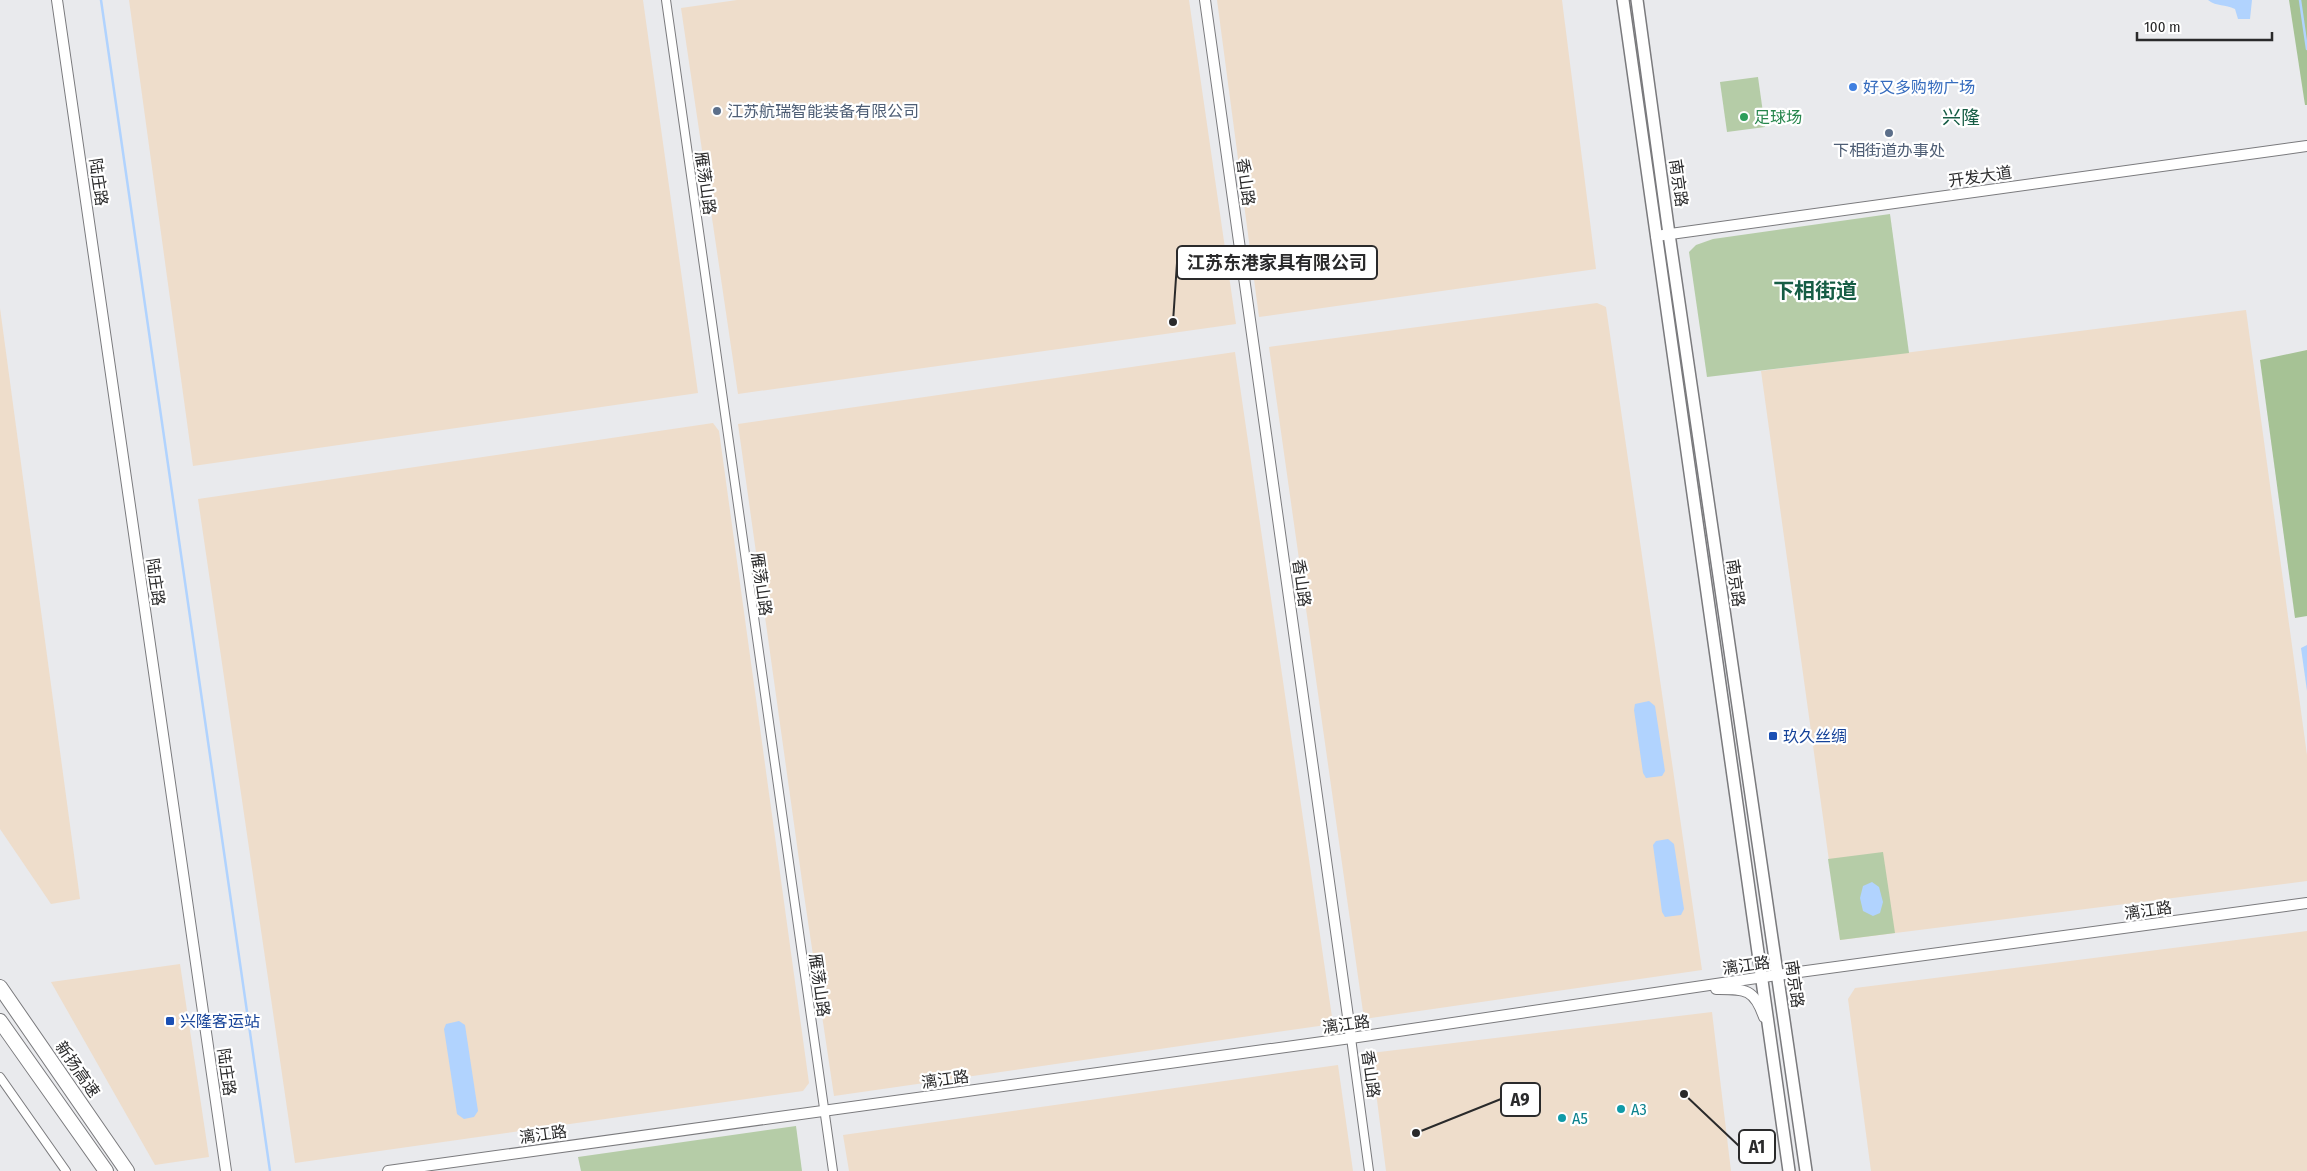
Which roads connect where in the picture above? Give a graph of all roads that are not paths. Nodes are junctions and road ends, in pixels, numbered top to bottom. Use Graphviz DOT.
graph roads {
  1 [pos="58,0"];
  2 [pos="666,0"];
  3 [pos="1205,0"];
  4 [pos="1623,0"];
  5 [pos="1637,0"];
  6 [pos="2307,146"];
  7 [pos="1669,234"];
  8 [pos="1656,236"];
  9 [pos="2307,903"];
  10 [pos="1777,975"];
  11 [pos="1761,977"];
  12 [pos="0,987"];
  13 [pos="1673,990"];
  14 [pos="0,1021"];
  15 [pos="1769,1031"];
  16 [pos="1350,1038"];
  17 [pos="0,1077"];
  18 [pos="824,1110"];
  19 [pos="226,1170"];
  20 [pos="66,1171"];
  21 [pos="106,1171"];
  22 [pos="127,1171"];
  23 [pos="388,1171"];
  24 [pos="833,1171"];
  25 [pos="1369,1171"];
  26 [pos="1789,1171"];
  27 [pos="1806,1171"];
  1 -- 19 [label="street, 陆庄路"];
  2 -- 18 [label="street, 雁荡山路"];
  3 -- 16 [label="street, 香山路"];
  4 -- 8 [label="main road, 南京路"];
  5 -- 7 [label="main road, 南京路"];
  6 -- 7 [label="street, 开发大道"];
  7 -- 8 [label="street, 开发大道"];
  7 -- 10 [label="main road, 南京路"];
  8 -- 11 [label="main road, 南京路"];
  9 -- 10 [label="street, 漓江路"];
  10 -- 11 [label="street, 漓江路"];
  10 -- 27 [label="main road, 南京路"];
  11 -- 13 [label="street, 漓江路"];
  11 -- 15 [label="main road, 南京路"];
  12 -- 22 [label="highway, 新扬高速"];
  13 -- 15 [label="street"];
  13 -- 16 [label="street, 漓江路"];
  14 -- 21 [label="highway"];
  15 -- 26 [label="main road, 南京路"];
  16 -- 18 [label="street, 漓江路"];
  16 -- 25 [label="street, 香山路"];
  17 -- 20 [label="street"];
  18 -- 23 [label="street, 漓江路"];
  18 -- 24 [label="street, 雁荡山路"];
}
